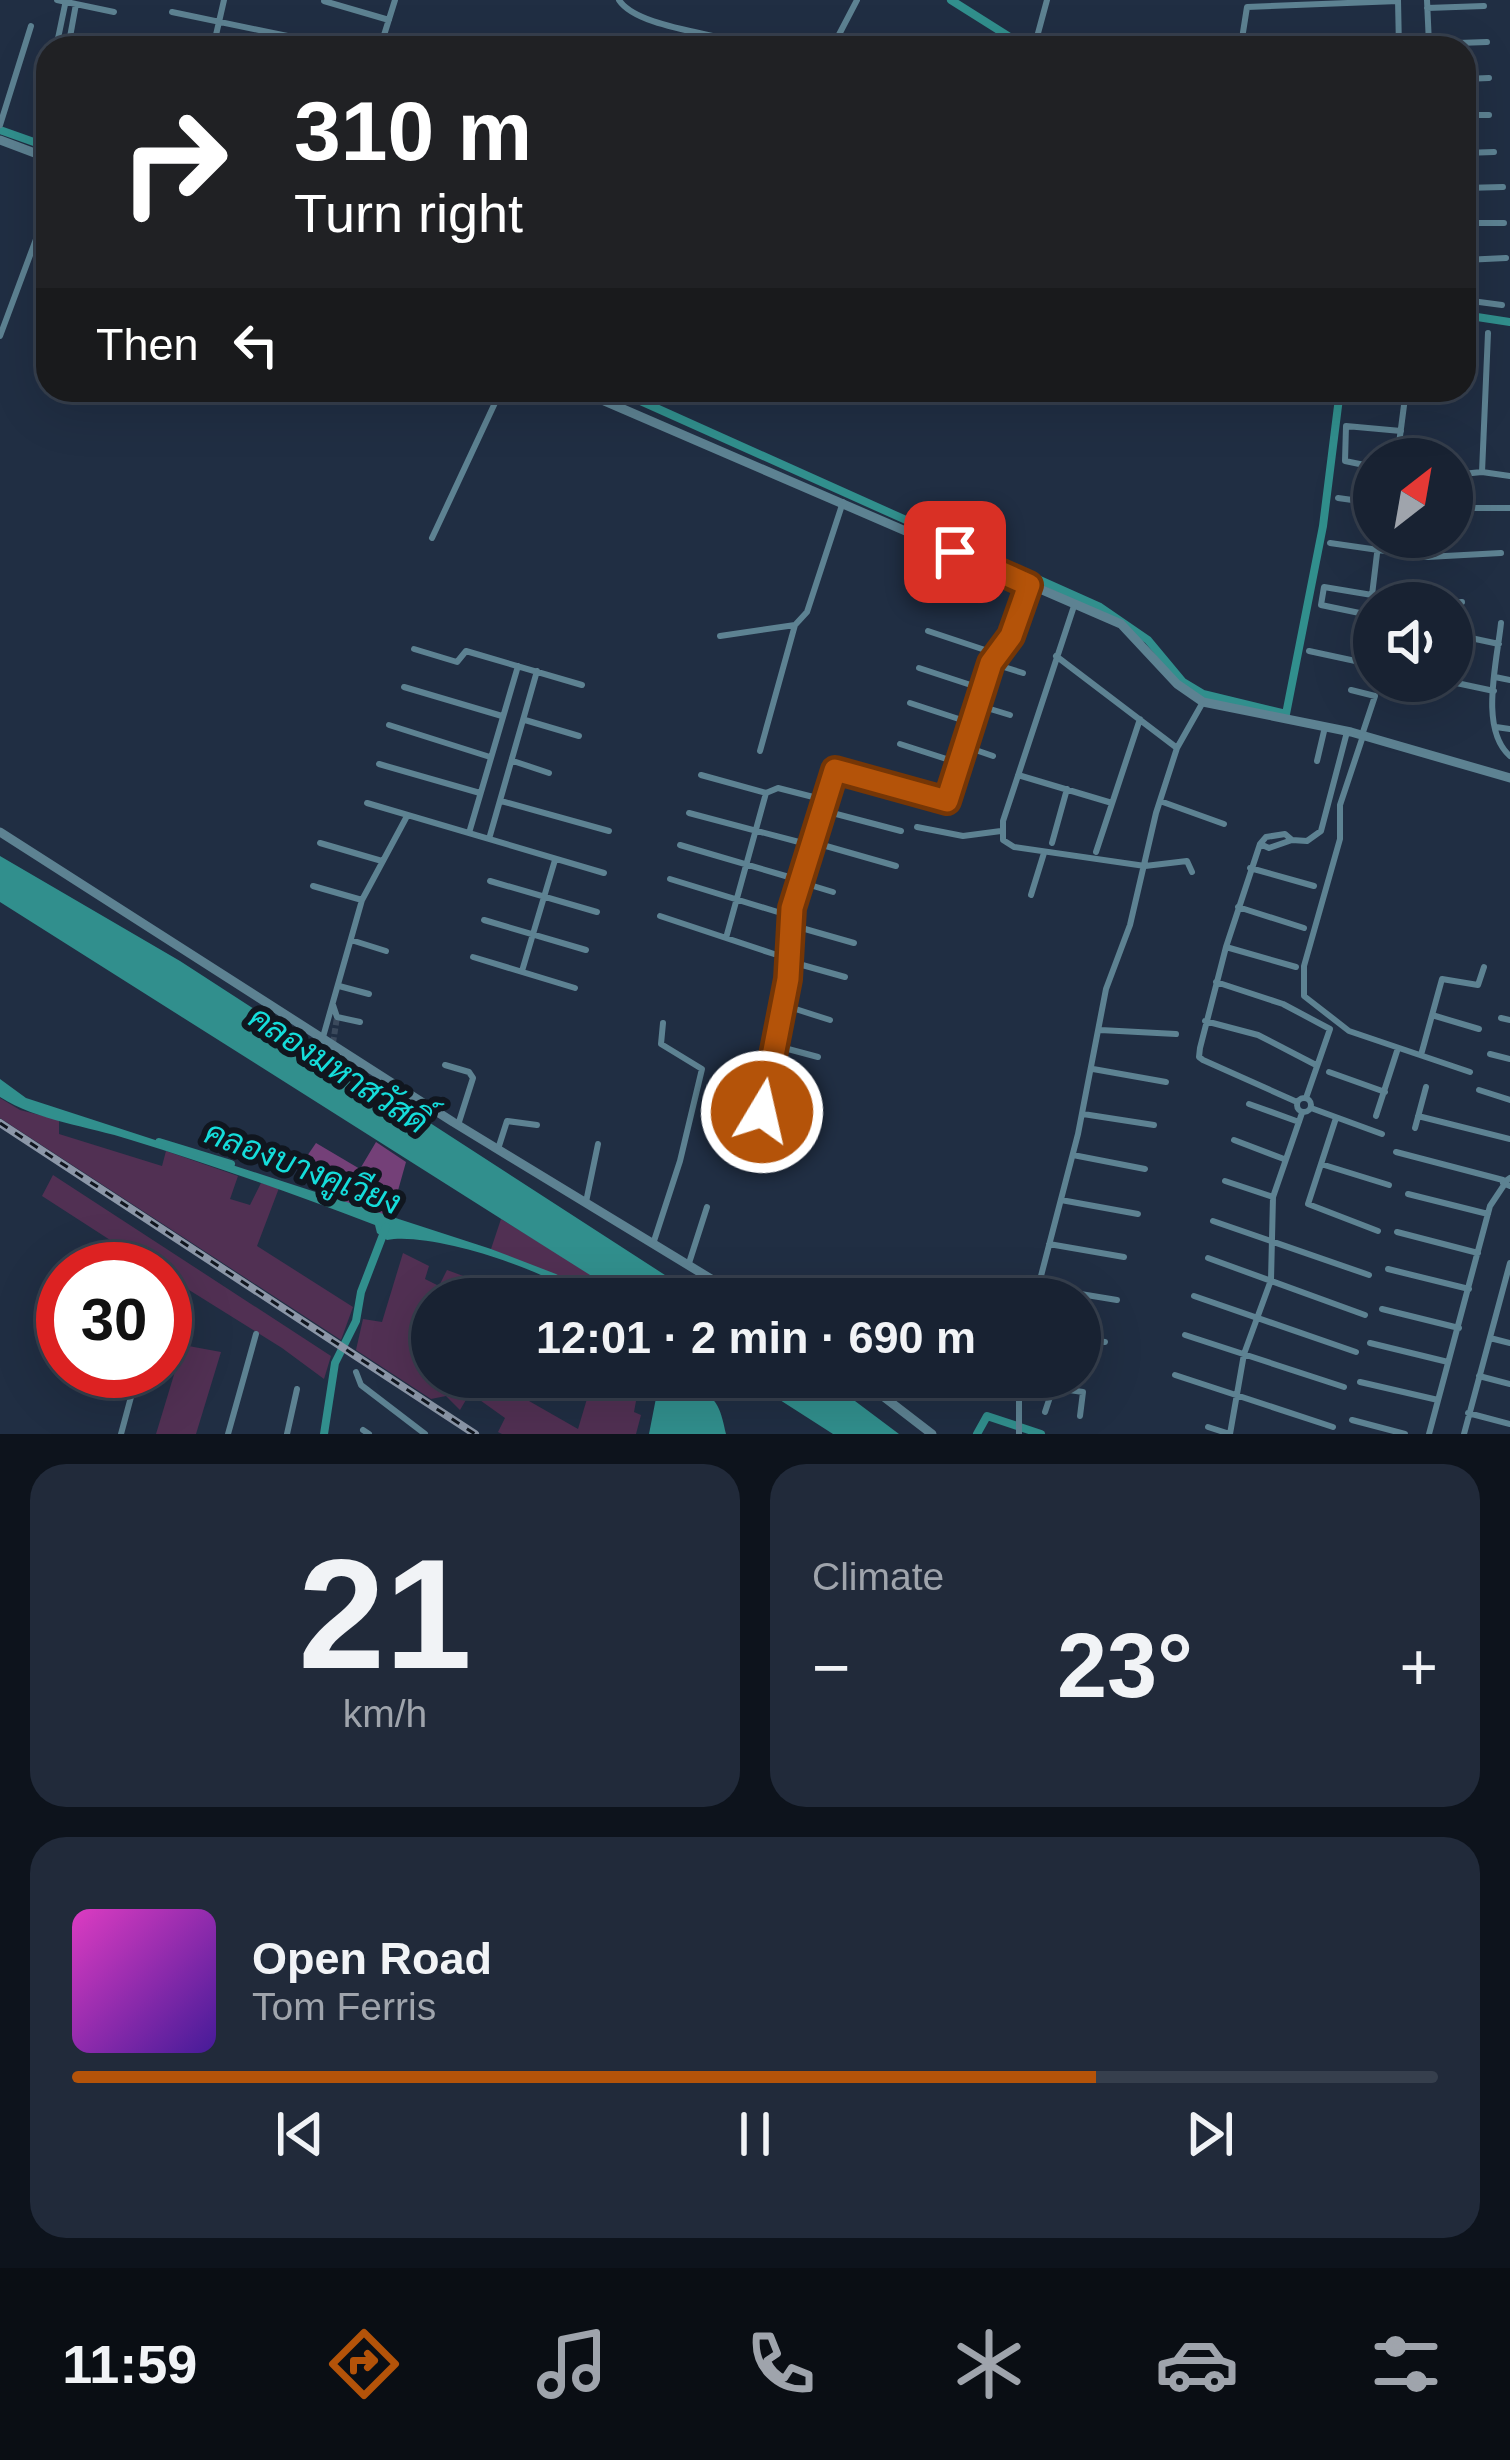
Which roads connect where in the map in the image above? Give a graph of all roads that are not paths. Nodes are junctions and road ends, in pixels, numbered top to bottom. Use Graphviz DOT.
graph roads {
  1 [pos="224,0"];
  2 [pos="395,0"];
  3 [pos="619,0"];
  4 [pos="857,0"];
  5 [pos="1046,0"];
  6 [pos="67,1"];
  7 [pos="324,1"];
  8 [pos="1398,1"];
  9 [pos="1427,4"];
  10 [pos="1484,6"];
  11 [pos="114,12"];
  12 [pos="172,12"];
  13 [pos="389,20"];
  14 [pos="219,21"];
  15 [pos="31,26"];
  16 [pos="59,36"];
  17 [pos="68,36"];
  18 [pos="216,36"];
  19 [pos="288,36"];
  20 [pos="384,36"];
  21 [pos="725,36"];
  22 [pos="838,36"];
  23 [pos="1037,36"];
  24 [pos="1242,36"];
  25 [pos="1399,36"];
  26 [pos="1429,36"];
  27 [pos="1487,42"];
  28 [pos="1476,43"];
  29 [pos="1489,78"];
  30 [pos="1476,79"];
  31 [pos="1476,115"];
  32 [pos="1489,115"];
  33 [pos="1,123"];
  34 [pos="0,140"];
  35 [pos="36,151"];
  36 [pos="1494,152"];
  37 [pos="1476,153"];
  38 [pos="1503,187"];
  39 [pos="1476,188"];
  40 [pos="1504,223"];
  41 [pos="1476,224"];
  42 [pos="36,239"];
  43 [pos="1506,259"];
  44 [pos="1476,260"];
  45 [pos="1476,302"];
  46 [pos="1502,305"];
  47 [pos="1488,333"];
  48 [pos="0,336"];
  49 [pos="495,402"];
  50 [pos="608,402"];
  51 [pos="1405,402"];
  52 [pos="1401,431"];
  53 [pos="1400,438"];
  54 [pos="1353,463"];
  55 [pos="1482,472"];
  56 [pos="1473,473"];
  57 [pos="1510,476"];
  58 [pos="1338,498"];
  59 [pos="1353,500"];
  60 [pos="843,502"];
  61 [pos="1473,508"];
  62 [pos="1510,508"];
  63 [pos="432,538"];
  64 [pos="1330,543"];
  65 [pos="1353,546"];
  66 [pos="1501,553"];
  67 [pos="1473,554"];
  68 [pos="1029,585"];
  69 [pos="1353,592"];
  70 [pos="1075,602"];
  71 [pos="1353,612"];
  72 [pos="795,625"];
  73 [pos="1504,629"];
  74 [pos="928,631"];
  75 [pos="720,637"];
  76 [pos="1473,638"];
  77 [pos="1499,644"];
  78 [pos="414,649"];
  79 [pos="1309,651"];
  80 [pos="997,655"];
  81 [pos="1056,656"];
  82 [pos="1353,661"];
  83 [pos="991,663"];
  84 [pos="518,666"];
  85 [pos="919,668"];
  86 [pos="537,671"];
  87 [pos="1023,673"];
  88 [pos="1496,677"];
  89 [pos="1510,680"];
  90 [pos="582,686"];
  91 [pos="404,687"];
  92 [pos="1473,687"];
  93 [pos="982,688"];
  94 [pos="1352,690"];
  95 [pos="1494,691"];
  96 [pos="1203,701"];
  97 [pos="910,703"];
  98 [pos="977,705"];
  99 [pos="1010,715"];
  100 [pos="502,716"];
  101 [pos="523,719"];
  102 [pos="1140,719"];
  103 [pos="971,723"];
  104 [pos="389,725"];
  105 [pos="1325,727"];
  106 [pos="1496,727"];
  107 [pos="1510,729"];
  108 [pos="1347,732"];
  109 [pos="579,736"];
  110 [pos="1362,736"];
  111 [pos="901,744"];
  112 [pos="964,746"];
  113 [pos="1178,748"];
  114 [pos="760,751"];
  115 [pos="993,756"];
  116 [pos="1510,756"];
  117 [pos="490,757"];
  118 [pos="512,760"];
  119 [pos="1317,761"];
  120 [pos="959,763"];
  121 [pos="379,764"];
  122 [pos="550,772"];
  123 [pos="701,775"];
  124 [pos="1018,775"];
  125 [pos="1510,778"];
  126 [pos="1067,790"];
  127 [pos="479,793"];
  128 [pos="766,793"];
  129 [pos="501,801"];
  130 [pos="1160,801"];
  131 [pos="367,803"];
  132 [pos="1112,803"];
  133 [pos="823,805"];
  134 [pos="689,813"];
  135 [pos="407,817"];
  136 [pos="1224,824"];
  137 [pos="917,827"];
  138 [pos="756,830"];
  139 [pos="608,831"];
  140 [pos="901,831"];
  141 [pos="1001,831"];
  142 [pos="0,832"];
  143 [pos="469,833"];
  144 [pos="489,839"];
  145 [pos="799,842"];
  146 [pos="812,842"];
  147 [pos="320,843"];
  148 [pos="1052,843"];
  149 [pos="680,845"];
  150 [pos="1044,852"];
  151 [pos="1096,852"];
  152 [pos="555,860"];
  153 [pos="382,861"];
  154 [pos="746,863"];
  155 [pos="896,866"];
  156 [pos="1145,866"];
  157 [pos="1250,868"];
  158 [pos="1192,872"];
  159 [pos="604,874"];
  160 [pos="789,877"];
  161 [pos="670,879"];
  162 [pos="490,881"];
  163 [pos="800,882"];
  164 [pos="313,886"];
  165 [pos="1314,886"];
  166 [pos="833,892"];
  167 [pos="1031,895"];
  168 [pos="544,896"];
  169 [pos="737,898"];
  170 [pos="362,900"];
  171 [pos="1238,907"];
  172 [pos="597,912"];
  173 [pos="781,913"];
  174 [pos="660,916"];
  175 [pos="484,920"];
  176 [pos="791,925"];
  177 [pos="1304,928"];
  178 [pos="533,934"];
  179 [pos="726,938"];
  180 [pos="351,940"];
  181 [pos="854,944"];
  182 [pos="1226,946"];
  183 [pos="586,950"];
  184 [pos="386,951"];
  185 [pos="774,954"];
  186 [pos="473,957"];
  187 [pos="788,961"];
  188 [pos="1484,967"];
  189 [pos="1296,968"];
  190 [pos="523,971"];
  191 [pos="845,976"];
  192 [pos="1216,982"];
  193 [pos="339,986"];
  194 [pos="575,988"];
  195 [pos="368,994"];
  196 [pos="780,1004"];
  197 [pos="333,1005"];
  198 [pos="1432,1016"];
  199 [pos="830,1020"];
  200 [pos="360,1022"];
  201 [pos="1205,1022"];
  202 [pos="663,1023"];
  203 [pos="1479,1029"];
  204 [pos="1100,1030"];
  205 [pos="1176,1034"];
  206 [pos="322,1037"];
  207 [pos="773,1045"];
  208 [pos="1398,1048"];
  209 [pos="1490,1054"];
  210 [pos="1421,1055"];
  211 [pos="818,1057"];
  212 [pos="1510,1059"];
  213 [pos="445,1065"];
  214 [pos="1316,1065"];
  215 [pos="1093,1069"];
  216 [pos="1329,1072"];
  217 [pos="1470,1072"];
  218 [pos="767,1079"];
  219 [pos="1166,1082"];
  220 [pos="1426,1088"];
  221 [pos="807,1090"];
  222 [pos="1478,1090"];
  223 [pos="1384,1092"];
  224 [pos="1306,1098"];
  225 [pos="1510,1100"];
  226 [pos="1297,1102"];
  227 [pos="1249,1104"];
  228 [pos="1306,1110"];
  229 [pos="1083,1114"];
  230 [pos="1376,1116"];
  231 [pos="1418,1116"];
  232 [pos="1336,1118"];
  233 [pos="797,1122"];
  234 [pos="1299,1122"];
  235 [pos="537,1124"];
  236 [pos="458,1125"];
  237 [pos="1154,1125"];
  238 [pos="1415,1128"];
  239 [pos="1382,1135"];
  240 [pos="1510,1139"];
  241 [pos="1234,1140"];
  242 [pos="598,1144"];
  243 [pos="498,1149"];
  244 [pos="1396,1152"];
  245 [pos="1073,1155"];
  246 [pos="1285,1159"];
  247 [pos="1321,1164"];
  248 [pos="1144,1169"];
  249 [pos="1225,1180"];
  250 [pos="1508,1182"];
  251 [pos="1388,1185"];
  252 [pos="1408,1194"];
  253 [pos="1273,1197"];
  254 [pos="1061,1200"];
  255 [pos="586,1202"];
  256 [pos="707,1207"];
  257 [pos="1138,1214"];
  258 [pos="1488,1214"];
  259 [pos="1213,1221"];
  260 [pos="1378,1231"];
  261 [pos="1397,1232"];
  262 [pos="654,1241"];
  263 [pos="1274,1242"];
  264 [pos="1049,1244"];
  265 [pos="1478,1253"];
  266 [pos="1124,1257"];
  267 [pos="1208,1258"];
  268 [pos="689,1263"];
  269 [pos="1510,1263"];
  270 [pos="1388,1269"];
  271 [pos="1369,1275"];
  272 [pos="712,1278"];
  273 [pos="1040,1278"];
  274 [pos="1271,1280"];
  275 [pos="1469,1289"];
  276 [pos="1101,1297"];
  277 [pos="1194,1297"];
  278 [pos="1500,1299"];
  279 [pos="1117,1300"];
  280 [pos="1510,1302"];
  281 [pos="1382,1309"];
  282 [pos="1365,1315"];
  283 [pos="1257,1319"];
  284 [pos="1459,1328"];
  285 [pos="256,1334"];
  286 [pos="1185,1335"];
  287 [pos="1490,1338"];
  288 [pos="1101,1342"];
  289 [pos="1105,1342"];
  290 [pos="1370,1342"];
  291 [pos="1510,1343"];
  292 [pos="1356,1352"];
  293 [pos="1244,1354"];
  294 [pos="1449,1362"];
  295 [pos="356,1372"];
  296 [pos="1174,1375"];
  297 [pos="1479,1376"];
  298 [pos="1360,1382"];
  299 [pos="1510,1384"];
  300 [pos="1344,1387"];
  301 [pos="297,1389"];
  302 [pos="1237,1395"];
  303 [pos="131,1398"];
  304 [pos="886,1398"];
  305 [pos="1021,1398"];
  306 [pos="1050,1398"];
  307 [pos="1083,1398"];
  308 [pos="1438,1400"];
  309 [pos="1045,1412"];
  310 [pos="1468,1413"];
  311 [pos="1080,1416"];
  312 [pos="1352,1420"];
  313 [pos="1510,1424"];
  314 [pos="1208,1427"];
  315 [pos="1333,1427"];
  316 [pos="121,1434"];
  317 [pos="228,1434"];
  318 [pos="287,1434"];
  319 [pos="425,1434"];
  320 [pos="932,1434"];
  321 [pos="1019,1434"];
  322 [pos="1230,1434"];
  323 [pos="1405,1434"];
  324 [pos="1429,1434"];
  325 [pos="1464,1434"];
  1 -- 14 [label="street"];
  2 -- 13 [label="street"];
  3 -- 21 [label="street"];
  4 -- 22 [label="street"];
  5 -- 23 [label="street"];
  6 -- 11 [label="street"];
  6 -- 16 [label="street"];
  6 -- 17 [label="street"];
  7 -- 13 [label="street"];
  8 -- 24 [label="street"];
  8 -- 25 [label="street"];
  9 -- 10 [label="street"];
  9 -- 26 [label="street"];
  12 -- 14 [label="street"];
  13 -- 20 [label="street"];
  14 -- 18 [label="street"];
  14 -- 19 [label="street"];
  15 -- 33 [label="street"];
  27 -- 28 [label="street"];
  29 -- 30 [label="street"];
  31 -- 32 [label="street"];
  34 -- 35 [label="street"];
  36 -- 37 [label="street"];
  38 -- 39 [label="street"];
  40 -- 41 [label="street"];
  42 -- 48 [label="street"];
  43 -- 44 [label="street"];
  45 -- 46 [label="street"];
  47 -- 55 [label="street"];
  49 -- 63 [label="street"];
  50 -- 60 [label="street"];
  51 -- 52 [label="street"];
  52 -- 53 [label="street"];
  52 -- 54 [label="street"];
  55 -- 56 [label="street"];
  55 -- 57 [label="street"];
  58 -- 59 [label="street"];
  60 -- 68 [label="street"];
  60 -- 72 [label="street"];
  61 -- 62 [label="street"];
  64 -- 65 [label="street"];
  66 -- 67 [label="street"];
  68 -- 70 [label="street"];
  68 -- 80 [label="street"];
  69 -- 71 [label="street"];
  70 -- 81 [label="street"];
  70 -- 96 [label="street"];
  72 -- 75 [label="street"];
  72 -- 114 [label="street"];
  73 -- 77 [label="street"];
  74 -- 80 [label="street"];
  76 -- 77 [label="street"];
  77 -- 88 [label="street"];
  78 -- 84 [label="street"];
  79 -- 82 [label="street"];
  80 -- 83 [label="street"];
  81 -- 102 [label="street"];
  81 -- 124 [label="street"];
  83 -- 87 [label="street"];
  83 -- 93 [label="street"];
  84 -- 86 [label="street"];
  84 -- 100 [label="street"];
  85 -- 93 [label="street"];
  86 -- 90 [label="street"];
  86 -- 101 [label="street"];
  88 -- 89 [label="street"];
  88 -- 95 [label="street"];
  91 -- 100 [label="street"];
  92 -- 95 [label="street"];
  93 -- 98 [label="street"];
  94 -- 110 [label="street"];
  95 -- 106 [label="street"];
  96 -- 105 [label="street"];
  96 -- 113 [label="street"];
  97 -- 103 [label="street"];
  98 -- 99 [label="street"];
  98 -- 103 [label="street"];
  100 -- 117 [label="street"];
  101 -- 109 [label="street"];
  101 -- 118 [label="street"];
  102 -- 113 [label="street"];
  102 -- 132 [label="street"];
  103 -- 112 [label="street"];
  104 -- 117 [label="street"];
  105 -- 108 [label="street"];
  105 -- 119 [label="street"];
  106 -- 107 [label="street"];
  106 -- 116 [label="street"];
  108 -- 110 [label="street"];
  108 -- 157 [label="street"];
  110 -- 125 [label="street"];
  110 -- 208 [label="street"];
  111 -- 120 [label="street"];
  112 -- 115 [label="street"];
  112 -- 120 [label="street"];
  113 -- 130 [label="street"];
  117 -- 127 [label="street"];
  118 -- 122 [label="street"];
  118 -- 129 [label="street"];
  120 -- 133 [label="street"];
  121 -- 127 [label="street"];
  123 -- 128 [label="street"];
  124 -- 126 [label="street"];
  124 -- 141 [label="street"];
  126 -- 132 [label="street"];
  126 -- 148 [label="street"];
  127 -- 143 [label="street"];
  128 -- 133 [label="street"];
  128 -- 138 [label="street"];
  129 -- 139 [label="street"];
  129 -- 144 [label="street"];
  130 -- 136 [label="street"];
  130 -- 156 [label="street"];
  131 -- 135 [label="street"];
  132 -- 151 [label="street"];
  133 -- 140 [label="street"];
  133 -- 146 [label="street"];
  134 -- 138 [label="street"];
  135 -- 143 [label="street"];
  135 -- 153 [label="street"];
  137 -- 141 [label="street"];
  138 -- 145 [label="street"];
  138 -- 154 [label="street"];
  141 -- 150 [label="street"];
  142 -- 206 [label="street"];
  143 -- 144 [label="street"];
  144 -- 152 [label="street"];
  146 -- 155 [label="street"];
  146 -- 163 [label="street"];
  147 -- 153 [label="street"];
  149 -- 154 [label="street"];
  150 -- 156 [label="street"];
  150 -- 167 [label="street"];
  152 -- 159 [label="street"];
  152 -- 168 [label="street"];
  153 -- 170 [label="street"];
  154 -- 160 [label="street"];
  154 -- 169 [label="street"];
  156 -- 158 [label="street"];
  156 -- 204 [label="street"];
  157 -- 165 [label="street"];
  157 -- 171 [label="street"];
  161 -- 169 [label="street"];
  162 -- 168 [label="street"];
  163 -- 166 [label="street"];
  163 -- 176 [label="street"];
  164 -- 170 [label="street"];
  168 -- 172 [label="street"];
  168 -- 178 [label="street"];
  169 -- 173 [label="street"];
  169 -- 179 [label="street"];
  170 -- 180 [label="street"];
  171 -- 177 [label="street"];
  171 -- 182 [label="street"];
  174 -- 179 [label="street"];
  175 -- 178 [label="street"];
  176 -- 181 [label="street"];
  176 -- 187 [label="street"];
  178 -- 183 [label="street"];
  178 -- 190 [label="street"];
  179 -- 185 [label="street"];
  180 -- 184 [label="street"];
  180 -- 193 [label="street"];
  182 -- 189 [label="street"];
  182 -- 192 [label="street"];
  186 -- 190 [label="street"];
  187 -- 191 [label="street"];
  187 -- 196 [label="street"];
  188 -- 198 [label="street"];
  190 -- 194 [label="street"];
  192 -- 201 [label="street"];
  192 -- 214 [label="street"];
  193 -- 195 [label="street"];
  193 -- 197 [label="street"];
  196 -- 199 [label="street"];
  196 -- 207 [label="street"];
  197 -- 200 [label="street"];
  197 -- 206 [label="street"];
  198 -- 203 [label="street"];
  198 -- 210 [label="street"];
  201 -- 214 [label="street"];
  201 -- 226 [label="street"];
  202 -- 262 [label="street"];
  204 -- 205 [label="street"];
  204 -- 215 [label="street"];
  206 -- 236 [label="street"];
  207 -- 211 [label="street"];
  207 -- 218 [label="street"];
  208 -- 210 [label="street"];
  208 -- 223 [label="street"];
  209 -- 212 [label="street"];
  210 -- 217 [label="street"];
  213 -- 236 [label="street"];
  214 -- 224 [label="street"];
  215 -- 219 [label="street"];
  215 -- 229 [label="street"];
  216 -- 223 [label="street"];
  218 -- 221 [label="street"];
  218 -- 233 [label="street"];
  220 -- 231 [label="street"];
  222 -- 225 [label="street"];
  223 -- 230 [label="street"];
  224 -- 226 [label="street"];
  224 -- 228 [label="street"];
  226 -- 228 [label="street"];
  227 -- 234 [label="street"];
  228 -- 232 [label="street"];
  228 -- 234 [label="street"];
  229 -- 237 [label="street"];
  229 -- 245 [label="street"];
  231 -- 238 [label="street"];
  231 -- 240 [label="street"];
  232 -- 239 [label="street"];
  232 -- 247 [label="street"];
  234 -- 246 [label="street"];
  235 -- 243 [label="street"];
  236 -- 243 [label="street"];
  241 -- 246 [label="street"];
  242 -- 255 [label="street"];
  243 -- 255 [label="street"];
  244 -- 250 [label="street"];
  245 -- 248 [label="street"];
  245 -- 254 [label="street"];
  246 -- 253 [label="street"];
  247 -- 251 [label="street"];
  247 -- 260 [label="street"];
  249 -- 253 [label="street"];
  250 -- 258 [label="street"];
  252 -- 258 [label="street"];
  253 -- 263 [label="street"];
  254 -- 257 [label="street"];
  254 -- 264 [label="street"];
  255 -- 262 [label="street"];
  256 -- 268 [label="street"];
  258 -- 265 [label="street"];
  259 -- 263 [label="street"];
  261 -- 265 [label="street"];
  262 -- 268 [label="street"];
  263 -- 271 [label="street"];
  263 -- 274 [label="street"];
  264 -- 266 [label="street"];
  264 -- 273 [label="street"];
  265 -- 275 [label="street"];
  267 -- 274 [label="street"];
  268 -- 272 [label="street"];
  269 -- 278 [label="street"];
  270 -- 275 [label="street"];
  274 -- 282 [label="street"];
  274 -- 283 [label="street"];
  275 -- 284 [label="street"];
  276 -- 279 [label="street"];
  277 -- 283 [label="street"];
  278 -- 280 [label="street"];
  278 -- 287 [label="street"];
  281 -- 284 [label="street"];
  283 -- 292 [label="street"];
  283 -- 293 [label="street"];
  284 -- 294 [label="street"];
  285 -- 317 [label="street"];
  286 -- 293 [label="street"];
  287 -- 291 [label="street"];
  287 -- 297 [label="street"];
  288 -- 289 [label="street"];
  290 -- 294 [label="street"];
  293 -- 300 [label="street"];
  293 -- 302 [label="street"];
  294 -- 308 [label="street"];
  295 -- 319 [label="street"];
  296 -- 302 [label="street"];
  297 -- 299 [label="street"];
  297 -- 310 [label="street"];
  298 -- 308 [label="street"];
  301 -- 318 [label="street"];
  302 -- 315 [label="street"];
  302 -- 322 [label="street"];
  303 -- 316 [label="street"];
  304 -- 320 [label="street"];
  305 -- 321 [label="street"];
  306 -- 309 [label="street"];
  307 -- 311 [label="street"];
  308 -- 324 [label="street"];
  310 -- 313 [label="street"];
  310 -- 325 [label="street"];
  312 -- 323 [label="street"];
  314 -- 322 [label="street"];
}
